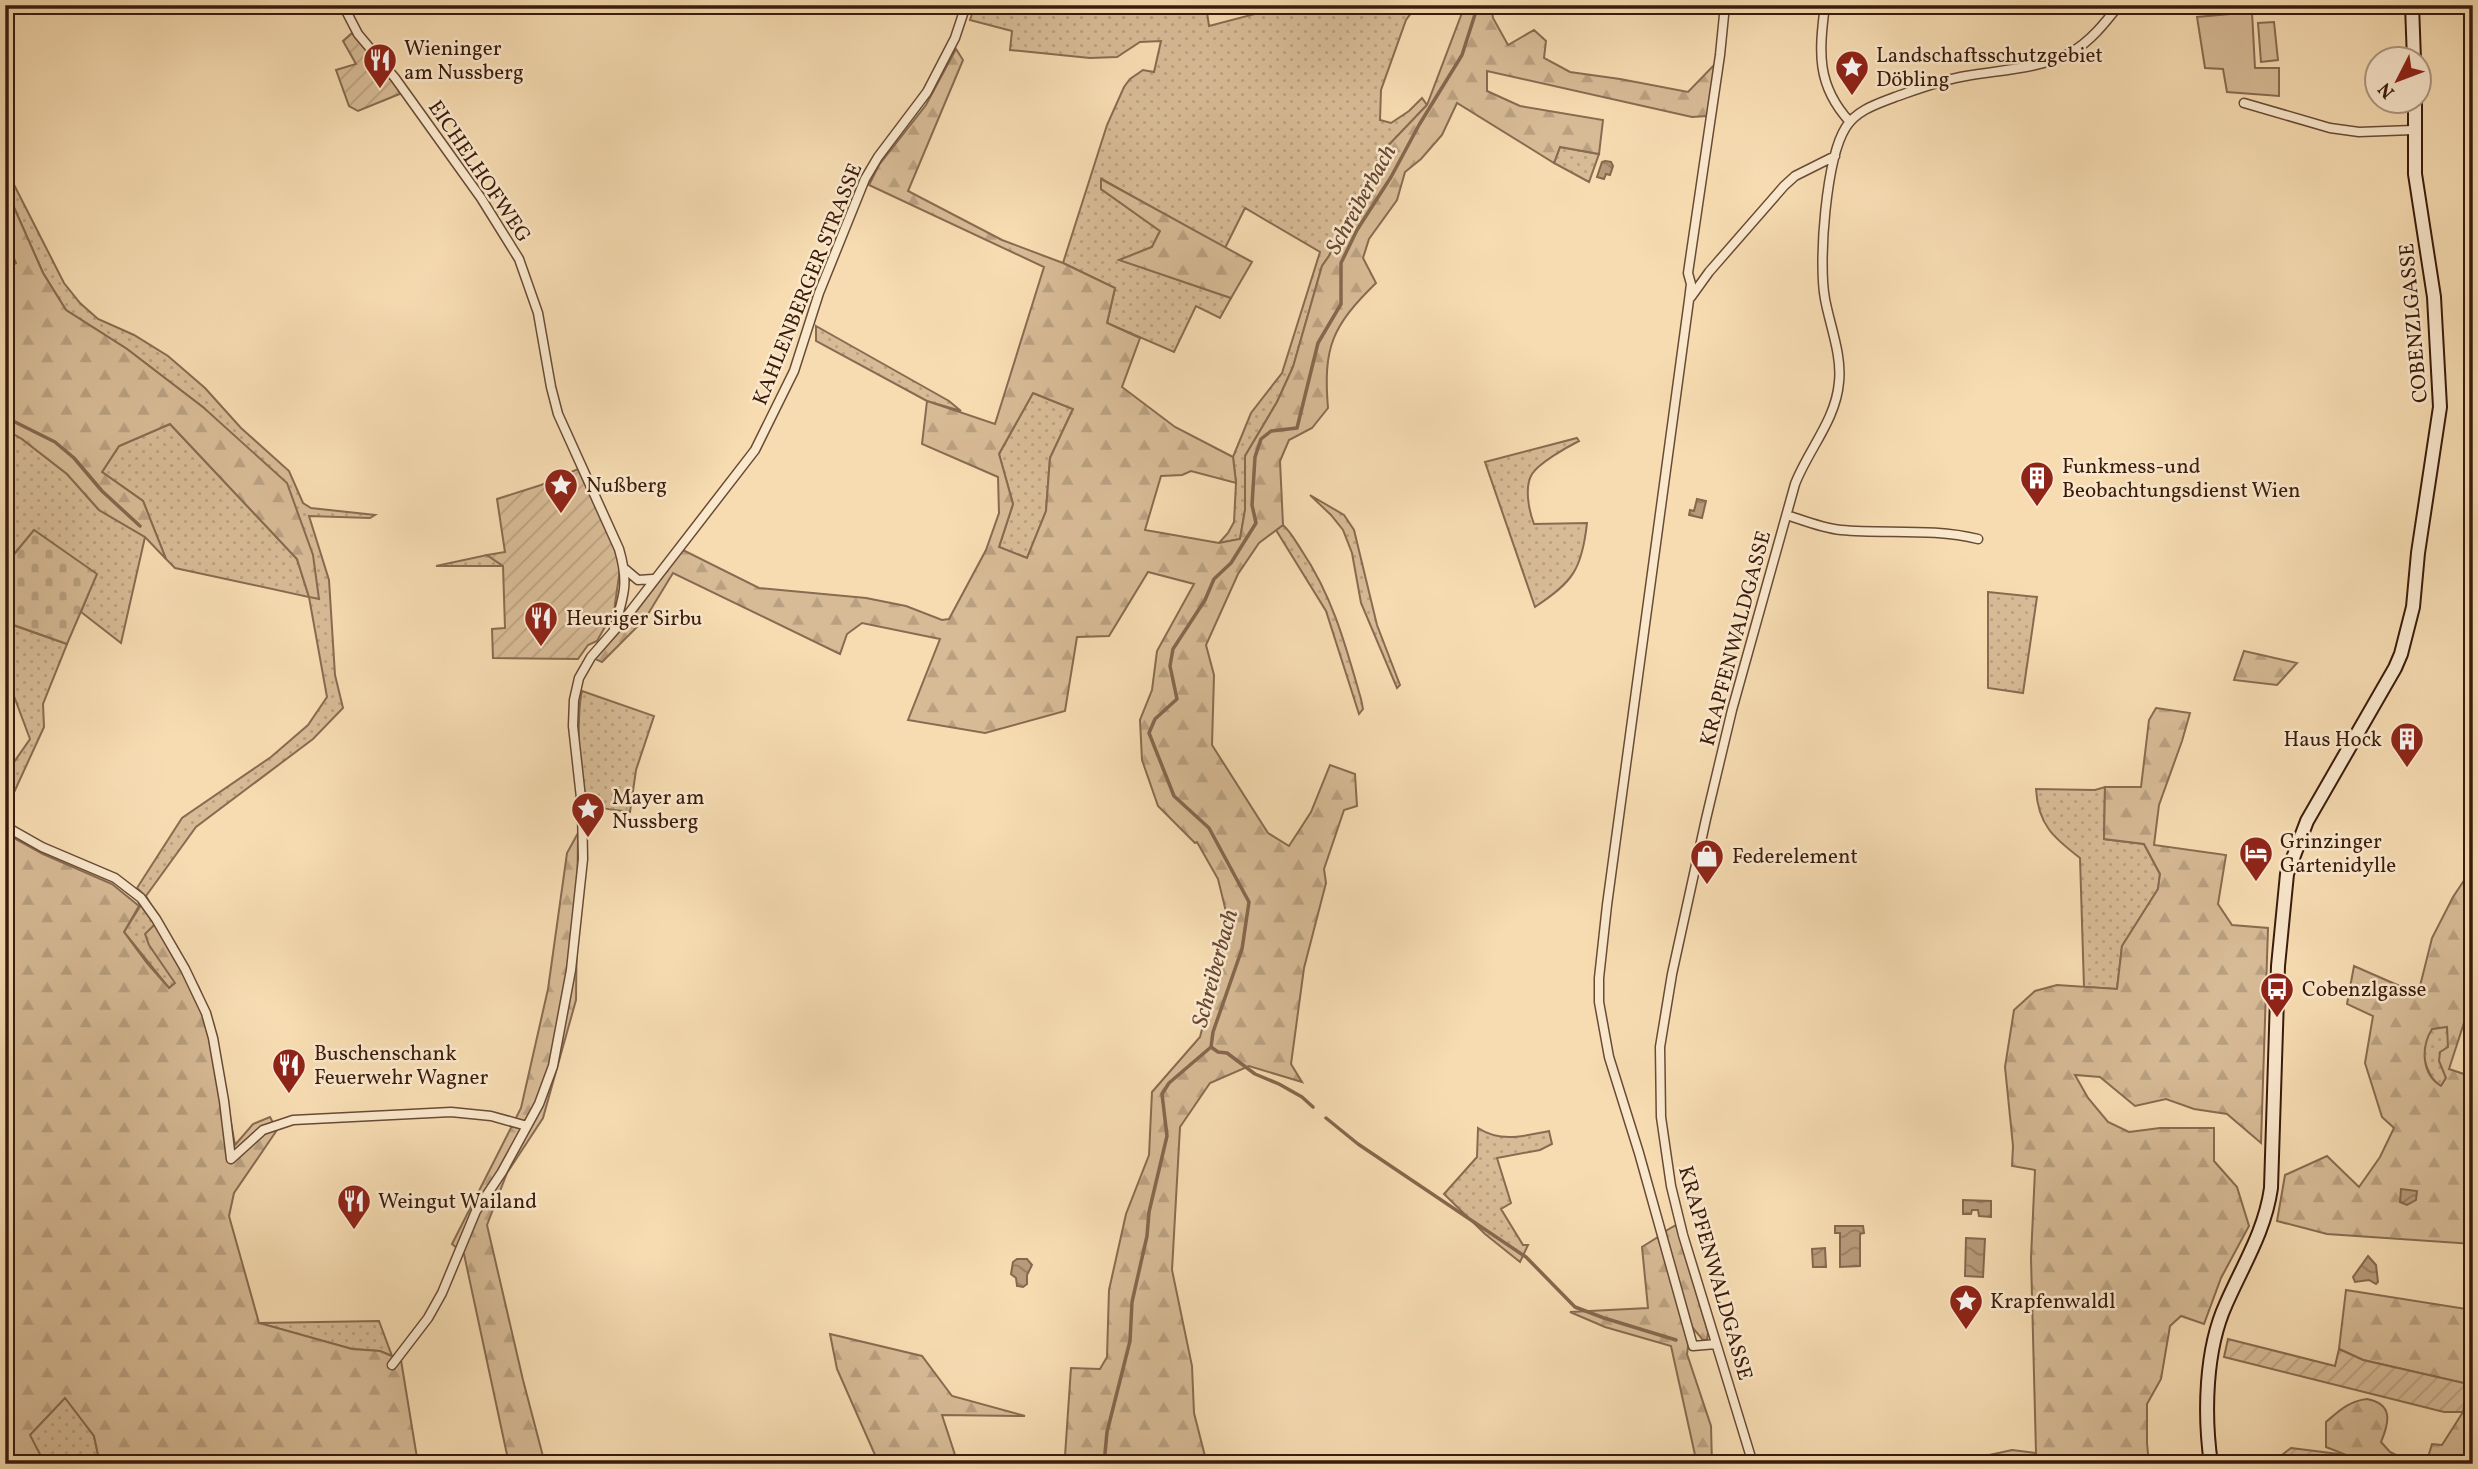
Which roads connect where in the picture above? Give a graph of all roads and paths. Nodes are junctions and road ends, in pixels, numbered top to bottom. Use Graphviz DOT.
graph roads {
  1 [pos="343,5"];
  2 [pos="966,5"];
  3 [pos="1725,5"];
  4 [pos="1825,5"];
  5 [pos="2119,5"];
  6 [pos="2412,5"];
  7 [pos="2413,46"];
  8 [pos="2244,103"];
  9 [pos="2414,116"];
  10 [pos="1850,122"];
  11 [pos="2413,130"];
  12 [pos="1835,156"];
  13 [pos="1689,300"];
  14 [pos="1787,515"];
  15 [pos="1978,539"];
  16 [pos="625,569"];
  17 [pos="655,577"];
  18 [pos="613,633"];
  19 [pos="5,825"];
  20 [pos="527,1126"];
  21 [pos="1716,1344"];
  22 [pos="392,1365"];
  23 [pos="1753,1464"];
  24 [pos="2211,1464"];
  1 -- 16 [label="street, EICHELHOFWEG"];
  2 -- 17 [label="street, KAHLENBERGER STRASSE"];
  3 -- 13 [label="street"];
  4 -- 10 [label="street"];
  5 -- 10 [label="street"];
  6 -- 7 [label="street"];
  8 -- 11 [label="street"];
  9 -- 11 [label="street, COBENZLGASSE"];
  10 -- 12 [label="street, KRAPFENWALDGASSE"];
  11 -- 24 [label="street, COBENZLGASSE"];
  12 -- 13 [label="street"];
  12 -- 14 [label="street, KRAPFENWALDGASSE"];
  13 -- 21 [label="street"];
  14 -- 15 [label="street"];
  14 -- 21 [label="street, KRAPFENWALDGASSE"];
  16 -- 17 [label="street"];
  16 -- 18 [label="street, EICHELHOFWEG"];
  17 -- 18 [label="street, KAHLENBERGER STRASSE"];
  18 -- 20 [label="street, KAHLENBERGER STRASSE"];
  19 -- 20 [label="street"];
  20 -- 22 [label="street, KAHLENBERGER STRASSE"];
  21 -- 23 [label="street, KRAPFENWALDGASSE"];
}
